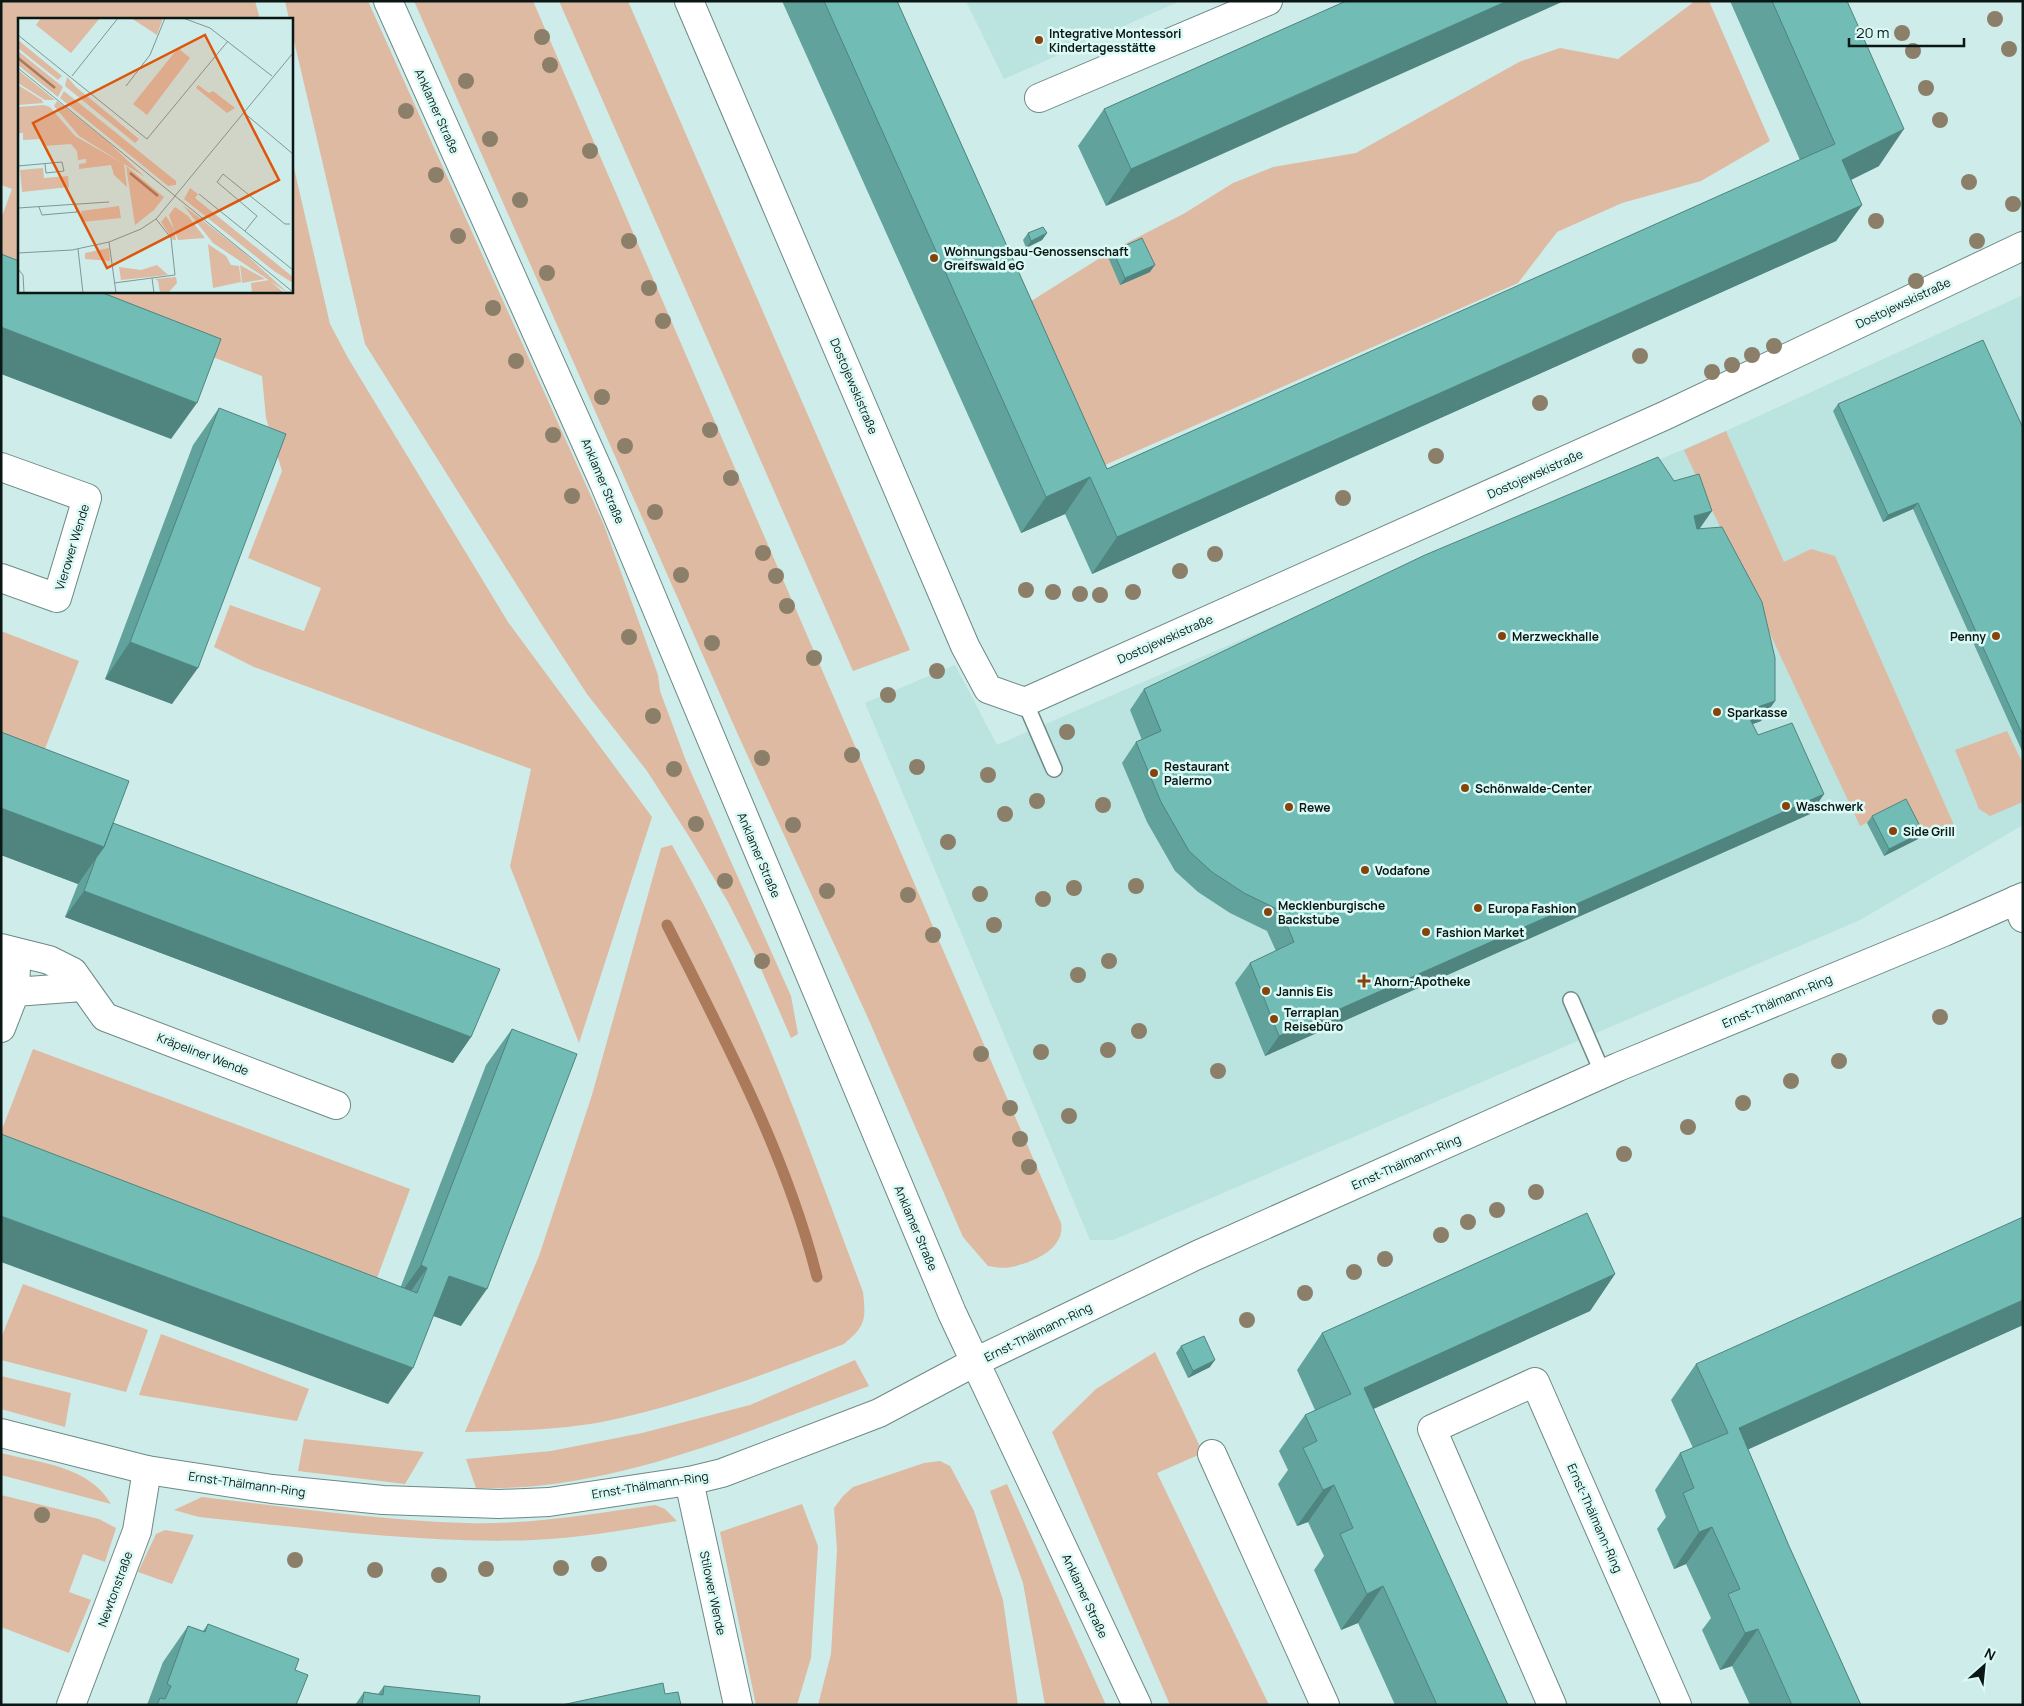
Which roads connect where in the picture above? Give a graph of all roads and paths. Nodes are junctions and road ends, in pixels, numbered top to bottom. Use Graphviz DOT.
graph roads {
  1 [pos="388,1"];
  2 [pos="689,1"];
  3 [pos="1268,1"];
  4 [pos="1039,98"];
  5 [pos="2023,246"];
  6 [pos="1,467"];
  7 [pos="1,578"];
  8 [pos="1025,702"];
  9 [pos="1054,769"];
  10 [pos="2020,905"];
  11 [pos="4,949"];
  12 [pos="82,987"];
  13 [pos="15,992"];
  14 [pos="1572,1000"];
  15 [pos="1,1028"];
  16 [pos="1603,1074"];
  17 [pos="336,1105"];
  18 [pos="975,1362"];
  19 [pos="1,1434"];
  20 [pos="1212,1454"];
  21 [pos="147,1470"];
  22 [pos="689,1481"];
  23 [pos="71,1705"];
  24 [pos="738,1705"];
  25 [pos="1137,1705"];
  26 [pos="1325,1705"];
  27 [pos="1552,1705"];
  28 [pos="1677,1705"];
  1 -- 18 [label="street, Anklamer Straße"];
  2 -- 8 [label="street, Dostojewskistraße"];
  3 -- 4 [label="street"];
  5 -- 8 [label="street, Dostojewskistraße"];
  6 -- 7 [label="street, Vierower Wende"];
  8 -- 9 [label="lane"];
  10 -- 16 [label="street, Ernst-Thälmann-Ring"];
  11 -- 12 [label="street, Kräpeliner Wende"];
  11 -- 13 [label="street, Kräpeliner Wende"];
  12 -- 13 [label="street"];
  12 -- 17 [label="street, Kräpeliner Wende"];
  13 -- 15 [label="street, Kräpeliner Wende"];
  14 -- 16 [label="lane"];
  16 -- 18 [label="street, Ernst-Thälmann-Ring"];
  18 -- 22 [label="street, Ernst-Thälmann-Ring"];
  18 -- 25 [label="street, Anklamer Straße"];
  19 -- 21 [label="street, Ernst-Thälmann-Ring"];
  20 -- 26 [label="street"];
  21 -- 22 [label="street, Ernst-Thälmann-Ring"];
  21 -- 23 [label="street, Newtonstraße"];
  22 -- 24 [label="street, Stilower Wende"];
  27 -- 28 [label="street, Ernst-Thälmann-Ring"];
}
